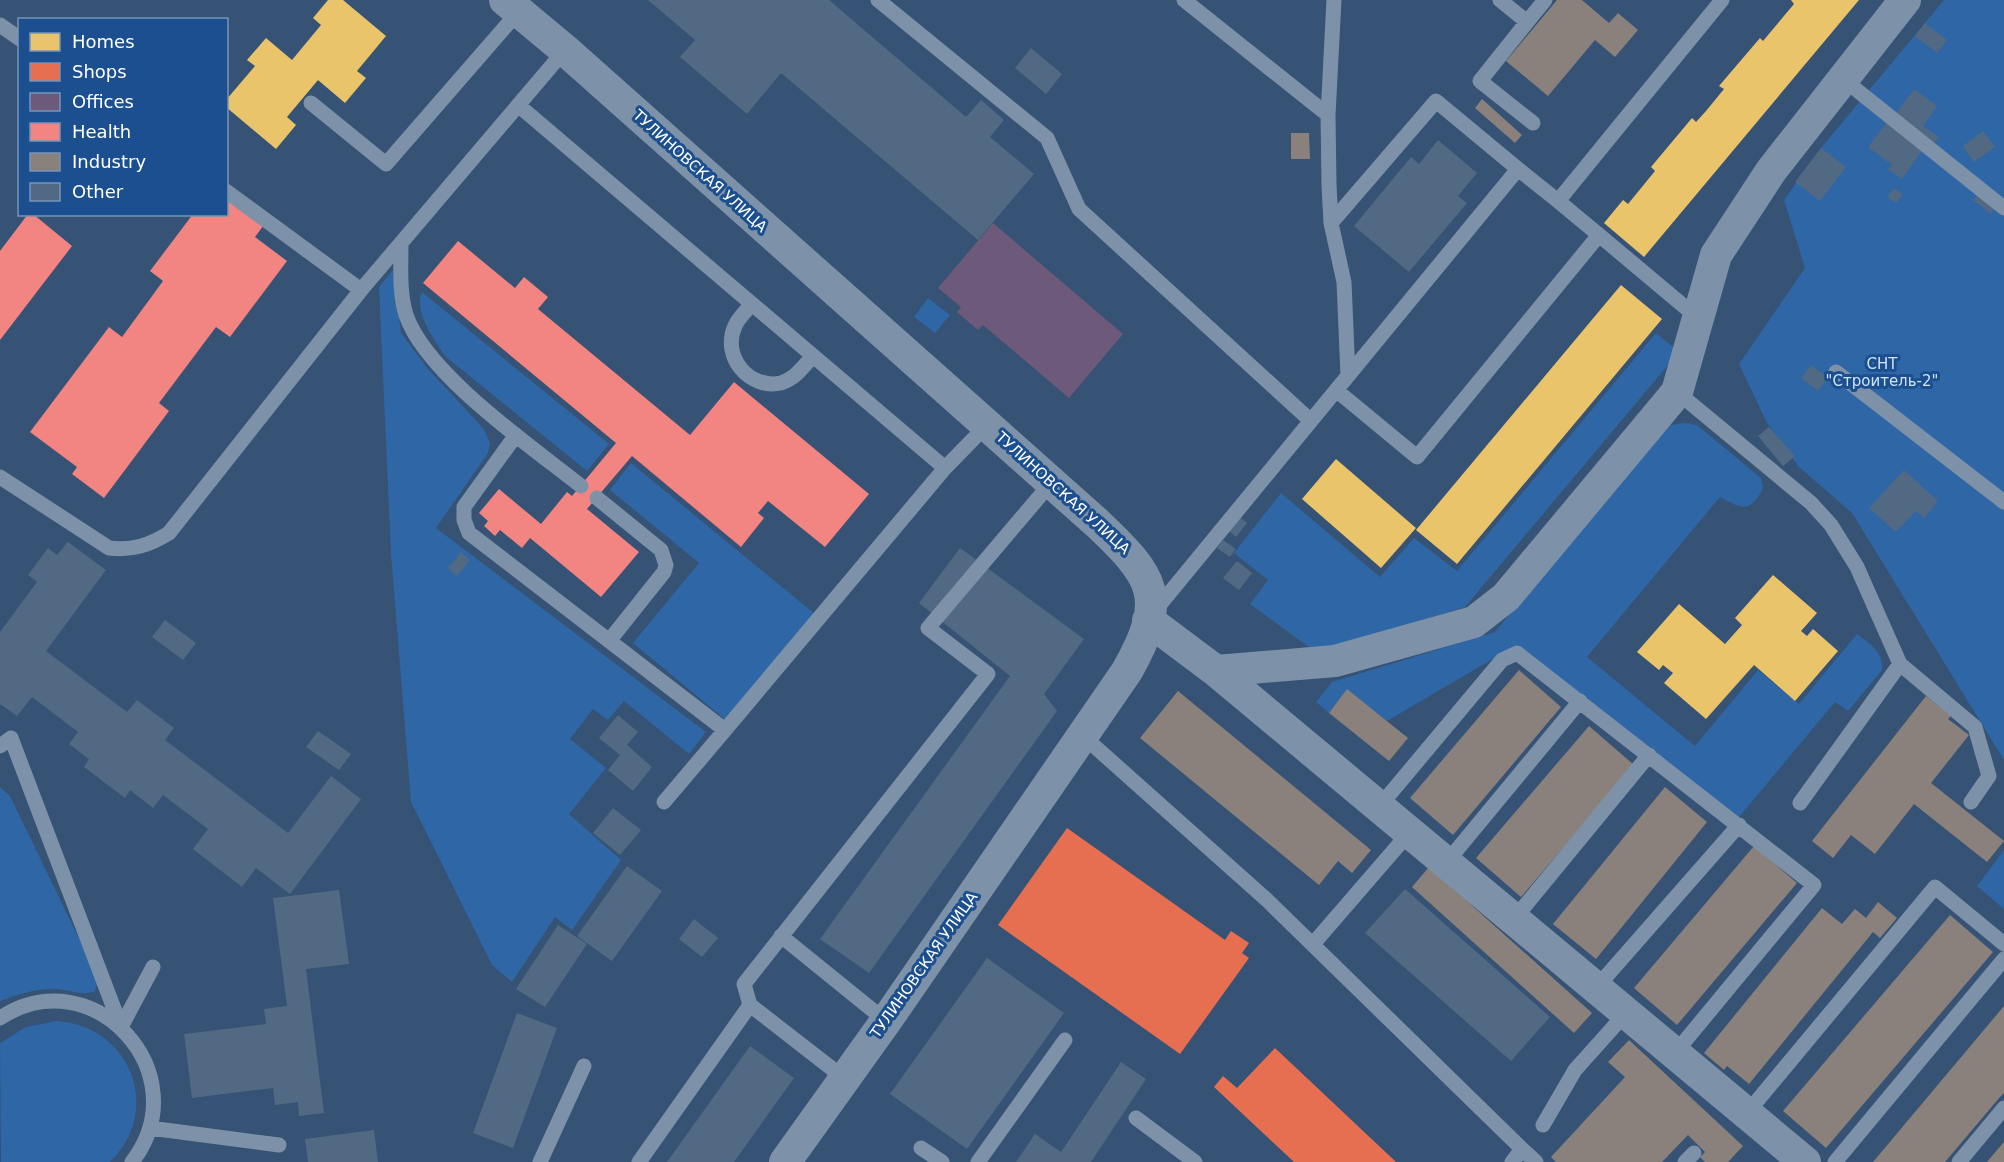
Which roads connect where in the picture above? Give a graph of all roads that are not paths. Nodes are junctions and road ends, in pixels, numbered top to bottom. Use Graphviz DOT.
graph roads {
  1 [pos="878,0"];
  2 [pos="1184,0"];
  3 [pos="1334,0"];
  4 [pos="1500,0"];
  5 [pos="1545,0"];
  6 [pos="1722,0"];
  7 [pos="1905,0"];
  8 [pos="512,6"];
  9 [pos="1527,22"];
  10 [pos="0,25"];
  11 [pos="18,38"];
  12 [pos="565,50"];
  13 [pos="1843,79"];
  14 [pos="311,103"];
  15 [pos="518,105"];
  16 [pos="1328,115"];
  17 [pos="1533,123"];
  18 [pos="1518,169"];
  19 [pos="228,192"];
  20 [pos="1558,201"];
  21 [pos="2004,208"];
  22 [pos="1331,224"];
  23 [pos="1599,236"];
  24 [pos="401,243"];
  25 [pos="361,290"];
  26 [pos="752,304"];
  27 [pos="1698,318"];
  28 [pos="813,356"];
  29 [pos="1836,372"];
  30 [pos="1348,376"];
  31 [pos="1336,390"];
  32 [pos="1677,392"];
  33 [pos="1311,421"];
  34 [pos="987,425"];
  35 [pos="516,435"];
  36 [pos="945,468"];
  37 [pos="0,477"];
  38 [pos="1051,483"];
  39 [pos="581,486"];
  40 [pos="597,498"];
  41 [pos="2004,502"];
  42 [pos="1148,620"];
  43 [pos="609,641"];
  44 [pos="1900,664"];
  45 [pos="1216,671"];
  46 [pos="1580,701"];
  47 [pos="725,730"];
  48 [pos="1083,736"];
  49 [pos="0,746"];
  50 [pos="1649,755"];
  51 [pos="664,802"];
  52 [pos="1971,802"];
  53 [pos="1800,803"];
  54 [pos="1379,807"];
  55 [pos="1739,825"];
  56 [pos="1409,833"];
  57 [pos="1446,863"];
  58 [pos="1514,919"];
  59 [pos="781,936"];
  60 [pos="1313,944"];
  61 [pos="2004,944"];
  62 [pos="2004,959"];
  63 [pos="153,967"];
  64 [pos="1596,988"];
  65 [pos="750,1005"];
  66 [pos="1626,1013"];
  67 [pos="0,1018"];
  68 [pos="886,1021"];
  69 [pos="121,1027"];
  70 [pos="1065,1040"];
  71 [pos="1675,1053"];
  72 [pos="584,1066"];
  73 [pos="844,1077"];
  74 [pos="2004,1108"];
  75 [pos="1747,1113"];
  76 [pos="1136,1118"];
  77 [pos="1543,1125"];
  78 [pos="150,1128"];
  79 [pos="279,1145"];
  80 [pos="921,1148"];
  81 [pos="1522,1149"];
  82 [pos="132,1162"];
  83 [pos="540,1162"];
  84 [pos="639,1162"];
  85 [pos="785,1162"];
  86 [pos="942,1162"];
  87 [pos="978,1162"];
  88 [pos="1195,1162"];
  89 [pos="1512,1162"];
  90 [pos="1536,1162"];
  91 [pos="1805,1162"];
  92 [pos="1835,1162"];
  93 [pos="1959,1162"];
  1 -- 33 [label="lane"];
  2 -- 16 [label="lane"];
  3 -- 16 [label="lane"];
  4 -- 9 [label="lane"];
  5 -- 9 [label="lane"];
  6 -- 20 [label="lane"];
  7 -- 13 [label="street"];
  8 -- 12 [label="street, ТУЛИНОВСКАЯ УЛИЦА"];
  8 -- 14 [label="lane"];
  9 -- 17 [label="lane"];
  10 -- 11 [label="lane"];
  12 -- 15 [label="lane"];
  12 -- 34 [label="street, ТУЛИНОВСКАЯ УЛИЦА"];
  13 -- 21 [label="lane"];
  13 -- 27 [label="street"];
  15 -- 24 [label="lane"];
  15 -- 26 [label="lane"];
  16 -- 22 [label="lane"];
  18 -- 20 [label="lane"];
  18 -- 22 [label="lane"];
  18 -- 30 [label="lane"];
  19 -- 25 [label="lane"];
  20 -- 23 [label="lane"];
  22 -- 30 [label="lane"];
  23 -- 27 [label="lane"];
  23 -- 31 [label="lane"];
  24 -- 25 [label="lane"];
  24 -- 35 [label="lane"];
  25 -- 37 [label="lane"];
  26 -- 28 [label="lane"];
  26 -- 28 [label="lane"];
  27 -- 32 [label="street"];
  28 -- 36 [label="lane"];
  29 -- 41 [label="lane"];
  30 -- 31 [label="lane"];
  31 -- 33 [label="lane"];
  32 -- 44 [label="lane"];
  32 -- 45 [label="street"];
  33 -- 42 [label="lane"];
  34 -- 36 [label="lane"];
  34 -- 38 [label="street, ТУЛИНОВСКАЯ УЛИЦА"];
  35 -- 39 [label="lane"];
  35 -- 43 [label="lane"];
  36 -- 47 [label="lane"];
  38 -- 42 [label="street, ТУЛИНОВСКАЯ УЛИЦА"];
  38 -- 59 [label="lane"];
  40 -- 43 [label="lane"];
  42 -- 45 [label="street"];
  42 -- 48 [label="street, ТУЛИНОВСКАЯ УЛИЦА"];
  43 -- 47 [label="lane"];
  44 -- 52 [label="lane"];
  44 -- 53 [label="lane"];
  45 -- 54 [label="street"];
  46 -- 50 [label="lane"];
  46 -- 54 [label="lane"];
  46 -- 57 [label="lane"];
  47 -- 51 [label="lane"];
  48 -- 60 [label="lane"];
  48 -- 68 [label="street, ТУЛИНОВСКАЯ УЛИЦА"];
  49 -- 69 [label="lane"];
  50 -- 55 [label="lane"];
  50 -- 58 [label="lane"];
  54 -- 56 [label="street"];
  55 -- 64 [label="lane"];
  55 -- 71 [label="lane"];
  56 -- 57 [label="street"];
  56 -- 60 [label="lane"];
  57 -- 58 [label="street"];
  58 -- 64 [label="street"];
  59 -- 65 [label="lane"];
  59 -- 68 [label="lane"];
  60 -- 81 [label="lane"];
  61 -- 75 [label="lane"];
  62 -- 92 [label="lane"];
  63 -- 69 [label="lane"];
  64 -- 66 [label="street"];
  65 -- 73 [label="lane"];
  65 -- 84 [label="lane"];
  66 -- 71 [label="street"];
  66 -- 77 [label="lane"];
  67 -- 69 [label="lane"];
  68 -- 73 [label="street, ТУЛИНОВСКАЯ УЛИЦА"];
  69 -- 78 [label="lane"];
  70 -- 87 [label="lane"];
  71 -- 75 [label="street"];
  72 -- 83 [label="lane"];
  73 -- 85 [label="street, ТУЛИНОВСКАЯ УЛИЦА"];
  74 -- 93 [label="lane"];
  75 -- 91 [label="street"];
  76 -- 88 [label="lane"];
  78 -- 79 [label="lane"];
  78 -- 82 [label="lane"];
  80 -- 86 [label="lane"];
  81 -- 89 [label="lane"];
  81 -- 90 [label="lane"];
}
